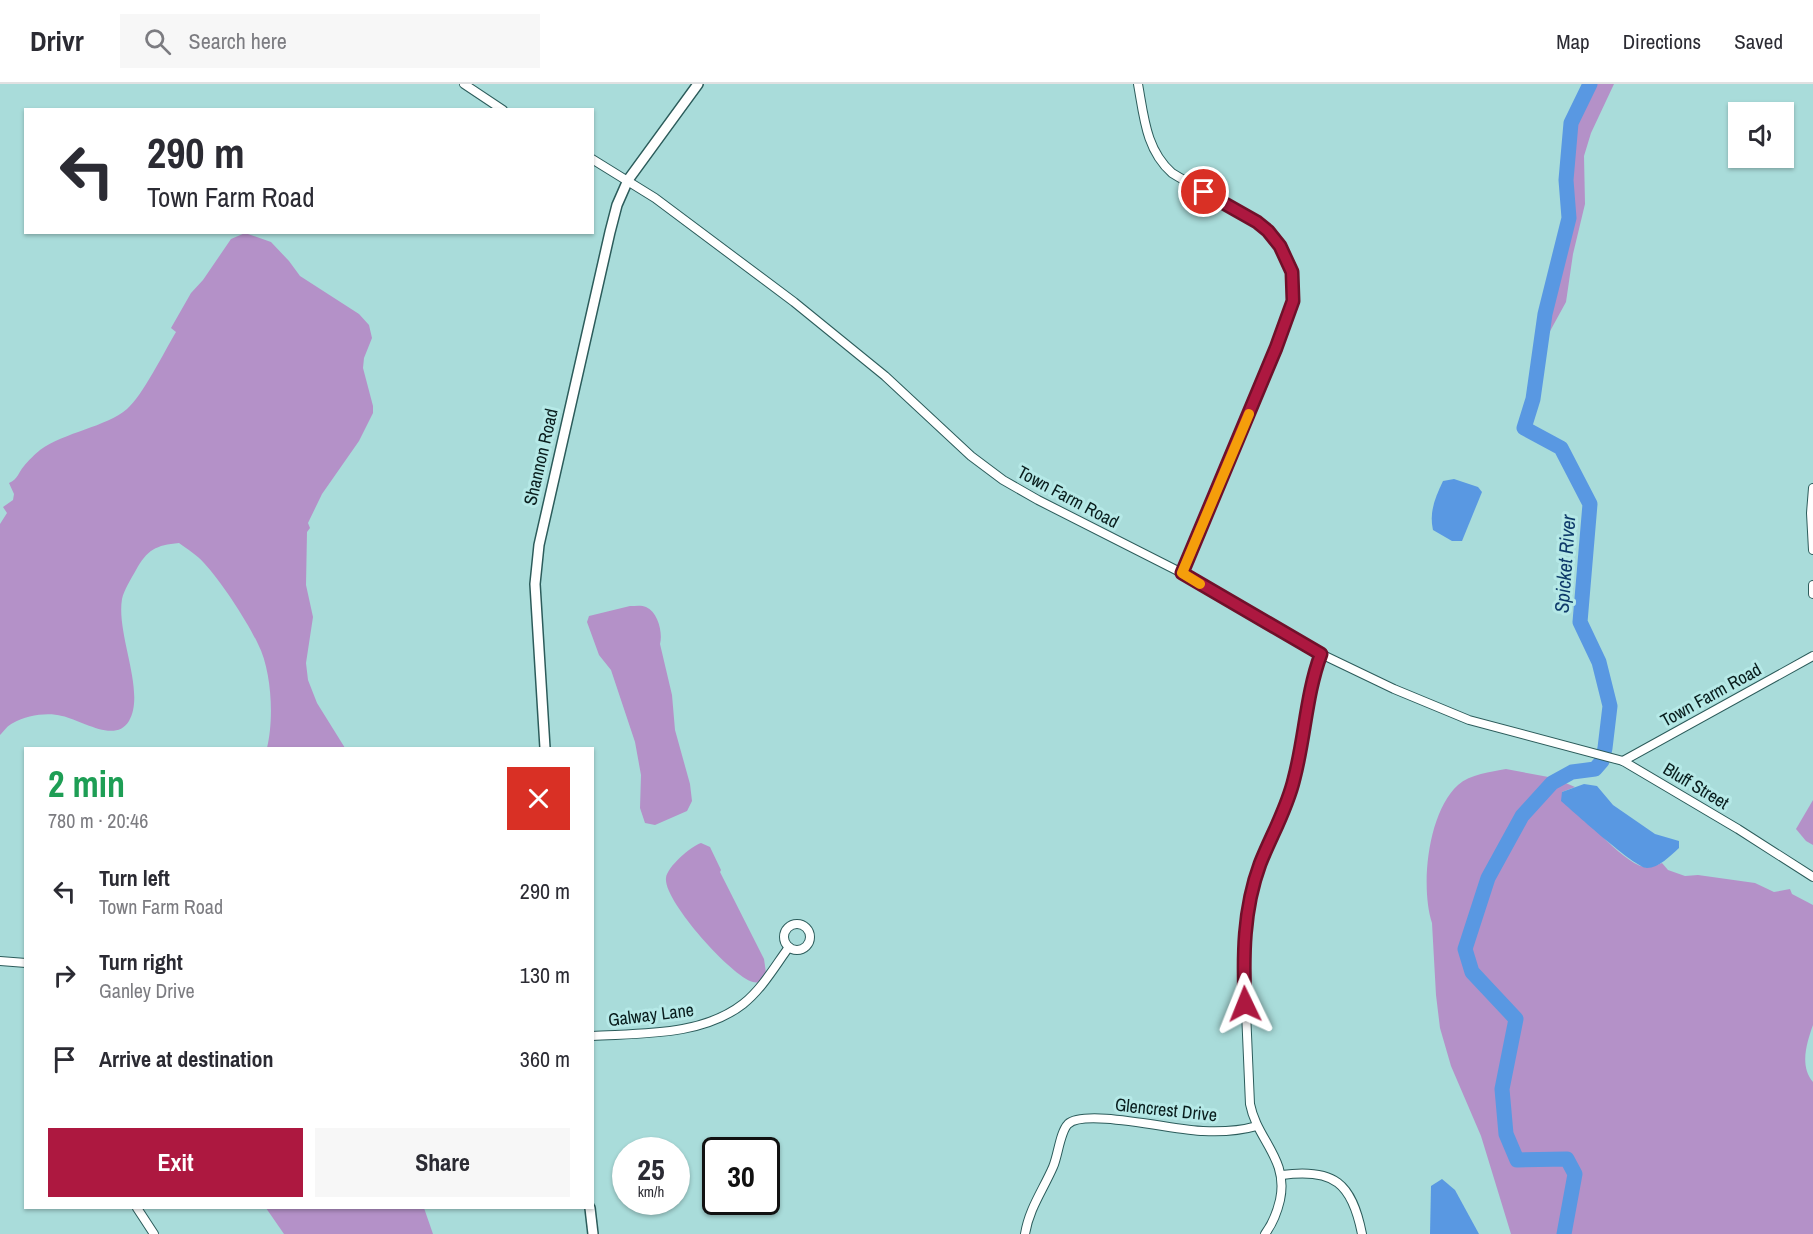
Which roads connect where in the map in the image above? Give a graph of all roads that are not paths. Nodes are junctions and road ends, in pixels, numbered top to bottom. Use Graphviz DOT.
graph roads {
  1 [pos="464,84"];
  2 [pos="698,84"];
  3 [pos="1138,84"];
  4 [pos="501,108"];
  5 [pos="594,160"];
  6 [pos="628,180"];
  7 [pos="1813,488"];
  8 [pos="1813,550"];
  9 [pos="1182,573"];
  10 [pos="1813,585"];
  11 [pos="1813,594"];
  12 [pos="1321,654"];
  13 [pos="1813,656"];
  14 [pos="1554,742"];
  15 [pos="545,747"];
  16 [pos="1623,761"];
  17 [pos="1813,877"];
  18 [pos="789,947"];
  19 [pos="0,961"];
  20 [pos="24,963"];
  21 [pos="594,1036"];
  22 [pos="1257,1126"];
  23 [pos="1282,1175"];
  24 [pos="138,1209"];
  25 [pos="590,1209"];
  26 [pos="154,1234"];
  27 [pos="593,1234"];
  28 [pos="1024,1234"];
  29 [pos="1265,1234"];
  30 [pos="1362,1234"];
  1 -- 4 [label="street"];
  2 -- 6 [label="street, Shannon Road"];
  3 -- 9 [label="street"];
  5 -- 6 [label="street, Town Farm Road"];
  6 -- 9 [label="street, Town Farm Road"];
  6 -- 15 [label="street, Shannon Road"];
  7 -- 8 [label="street"];
  9 -- 12 [label="street, Town Farm Road"];
  10 -- 11 [label="street"];
  12 -- 14 [label="street, Town Farm Road"];
  12 -- 22 [label="street"];
  13 -- 16 [label="street, Town Farm Road"];
  14 -- 16 [label="street, Bluff Street"];
  16 -- 17 [label="street, Bluff Street"];
  18 -- 21 [label="street, Galway Lane"];
  19 -- 20 [label="street"];
  22 -- 23 [label="street"];
  22 -- 28 [label="street, Glencrest Drive"];
  23 -- 29 [label="street"];
  23 -- 30 [label="street"];
  24 -- 26 [label="street"];
  25 -- 27 [label="street"];
}
